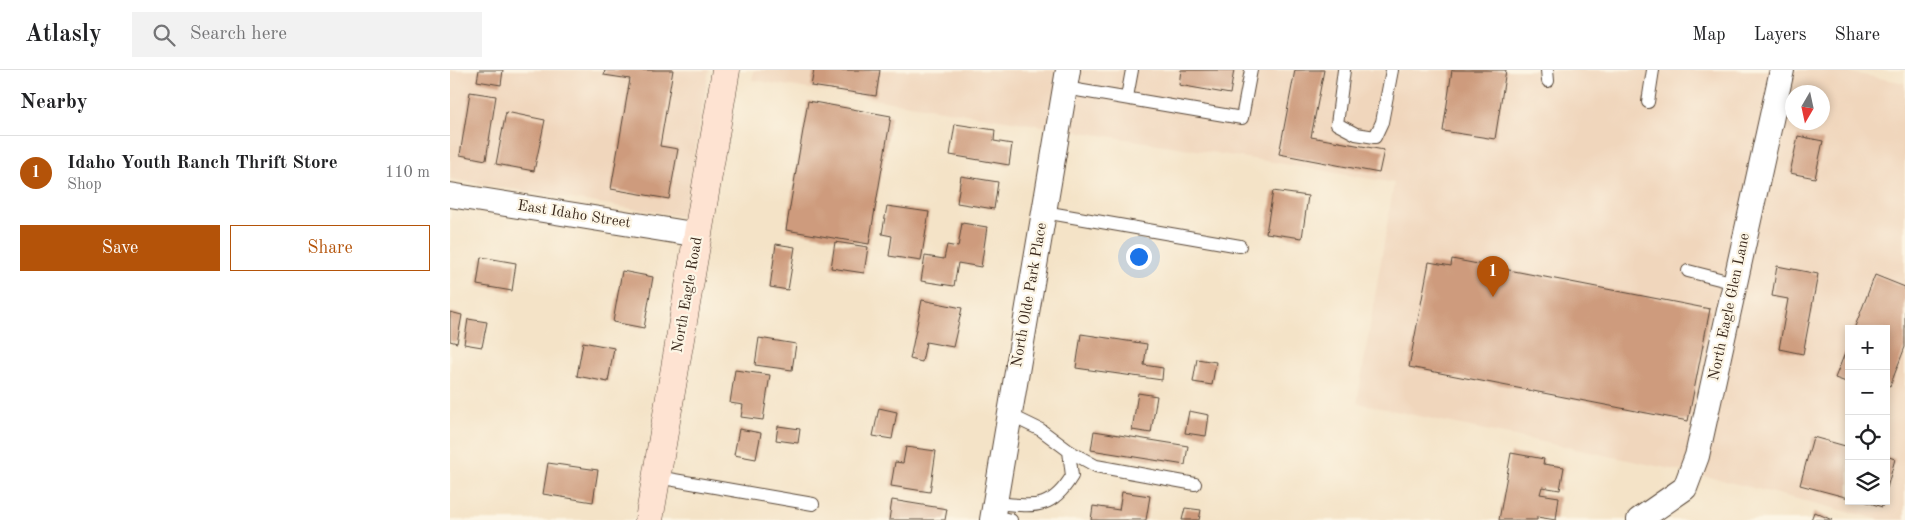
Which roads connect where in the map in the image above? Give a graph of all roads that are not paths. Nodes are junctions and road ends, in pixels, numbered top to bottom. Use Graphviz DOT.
graph roads {
  1 [pos="726,70"];
  2 [pos="1132,70"];
  3 [pos="1251,70"];
  4 [pos="1344,70"];
  5 [pos="1392,70"];
  6 [pos="1654,70"];
  7 [pos="1782,70"];
  8 [pos="1066,79"];
  9 [pos="1127,97"];
  10 [pos="1648,102"];
  11 [pos="450,194"];
  12 [pos="1044,212"];
  13 [pos="699,236"];
  14 [pos="1240,246"];
  15 [pos="1688,271"];
  16 [pos="1735,283"];
  17 [pos="1010,415"];
  18 [pos="1069,451"];
  19 [pos="657,477"];
  20 [pos="1194,484"];
  21 [pos="813,504"];
  22 [pos="998,515"];
  23 [pos="649,520"];
  24 [pos="1639,520"];
  1 -- 13 [label="main road, North Eagle Road"];
  2 -- 9 [label="lane"];
  3 -- 9 [label="lane"];
  4 -- 5 [label="lane"];
  6 -- 10 [label="lane"];
  7 -- 16 [label="street, North Eagle Glen Lane"];
  8 -- 9 [label="lane"];
  8 -- 12 [label="street, North Olde Park Place"];
  11 -- 13 [label="street, East Idaho Street"];
  12 -- 14 [label="lane"];
  12 -- 17 [label="street, North Olde Park Place"];
  13 -- 19 [label="main road, North Eagle Road"];
  15 -- 16 [label="lane"];
  16 -- 24 [label="street, North Eagle Glen Lane"];
  17 -- 18 [label="lane"];
  17 -- 22 [label="street, North Olde Park Place"];
  18 -- 20 [label="lane"];
  18 -- 22 [label="lane"];
  19 -- 21 [label="lane"];
  19 -- 23 [label="main road, North Eagle Road"];
}
